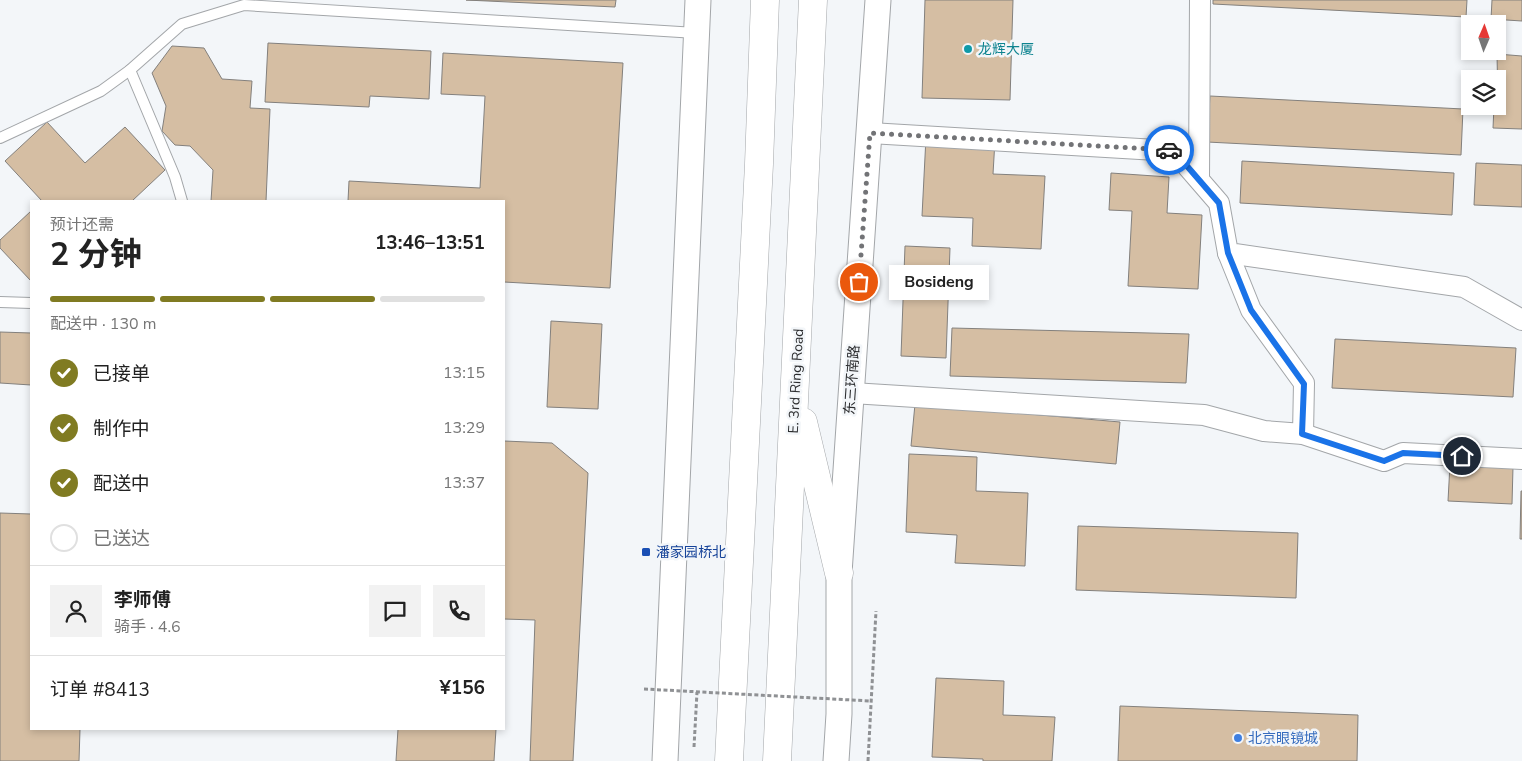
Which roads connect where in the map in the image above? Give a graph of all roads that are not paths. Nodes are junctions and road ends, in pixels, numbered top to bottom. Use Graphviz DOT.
graph roads {
  1 [pos="698,0"];
  2 [pos="765,0"];
  3 [pos="813,0"];
  4 [pos="829,0"];
  5 [pos="878,0"];
  6 [pos="1200,0"];
  7 [pos="697,33"];
  8 [pos="130,70"];
  9 [pos="809,75"];
  10 [pos="870,133"];
  11 [pos="0,138"];
  12 [pos="1199,179"];
  13 [pos="182,200"];
  14 [pos="1228,253"];
  15 [pos="0,302"];
  16 [pos="30,303"];
  17 [pos="1522,320"];
  18 [pos="796,389"];
  19 [pos="852,393"];
  20 [pos="1302,434"];
  21 [pos="1522,459"];
  22 [pos="839,574"];
  23 [pos="665,761"];
  24 [pos="729,761"];
  25 [pos="777,761"];
  26 [pos="836,761"];
  1 -- 7 [label="street"];
  2 -- 24 [label="highway"];
  3 -- 9 [label="highway, E. 3rd Ring Road"];
  4 -- 9 [label="highway"];
  5 -- 10 [label="street, 东三环南路"];
  6 -- 12 [label="street"];
  7 -- 8 [label="lane"];
  7 -- 23 [label="street"];
  8 -- 11 [label="lane"];
  8 -- 13 [label="lane"];
  9 -- 18 [label="highway, E. 3rd Ring Road"];
  10 -- 12 [label="street"];
  10 -- 19 [label="street, 东三环南路"];
  12 -- 14 [label="street"];
  14 -- 17 [label="street"];
  14 -- 20 [label="street"];
  15 -- 16 [label="lane"];
  18 -- 22 [label="highway"];
  18 -- 25 [label="highway, E. 3rd Ring Road"];
  19 -- 20 [label="street"];
  19 -- 22 [label="street, 东三环南路"];
  20 -- 21 [label="street"];
  22 -- 26 [label="street, 东三环南路"];
}
